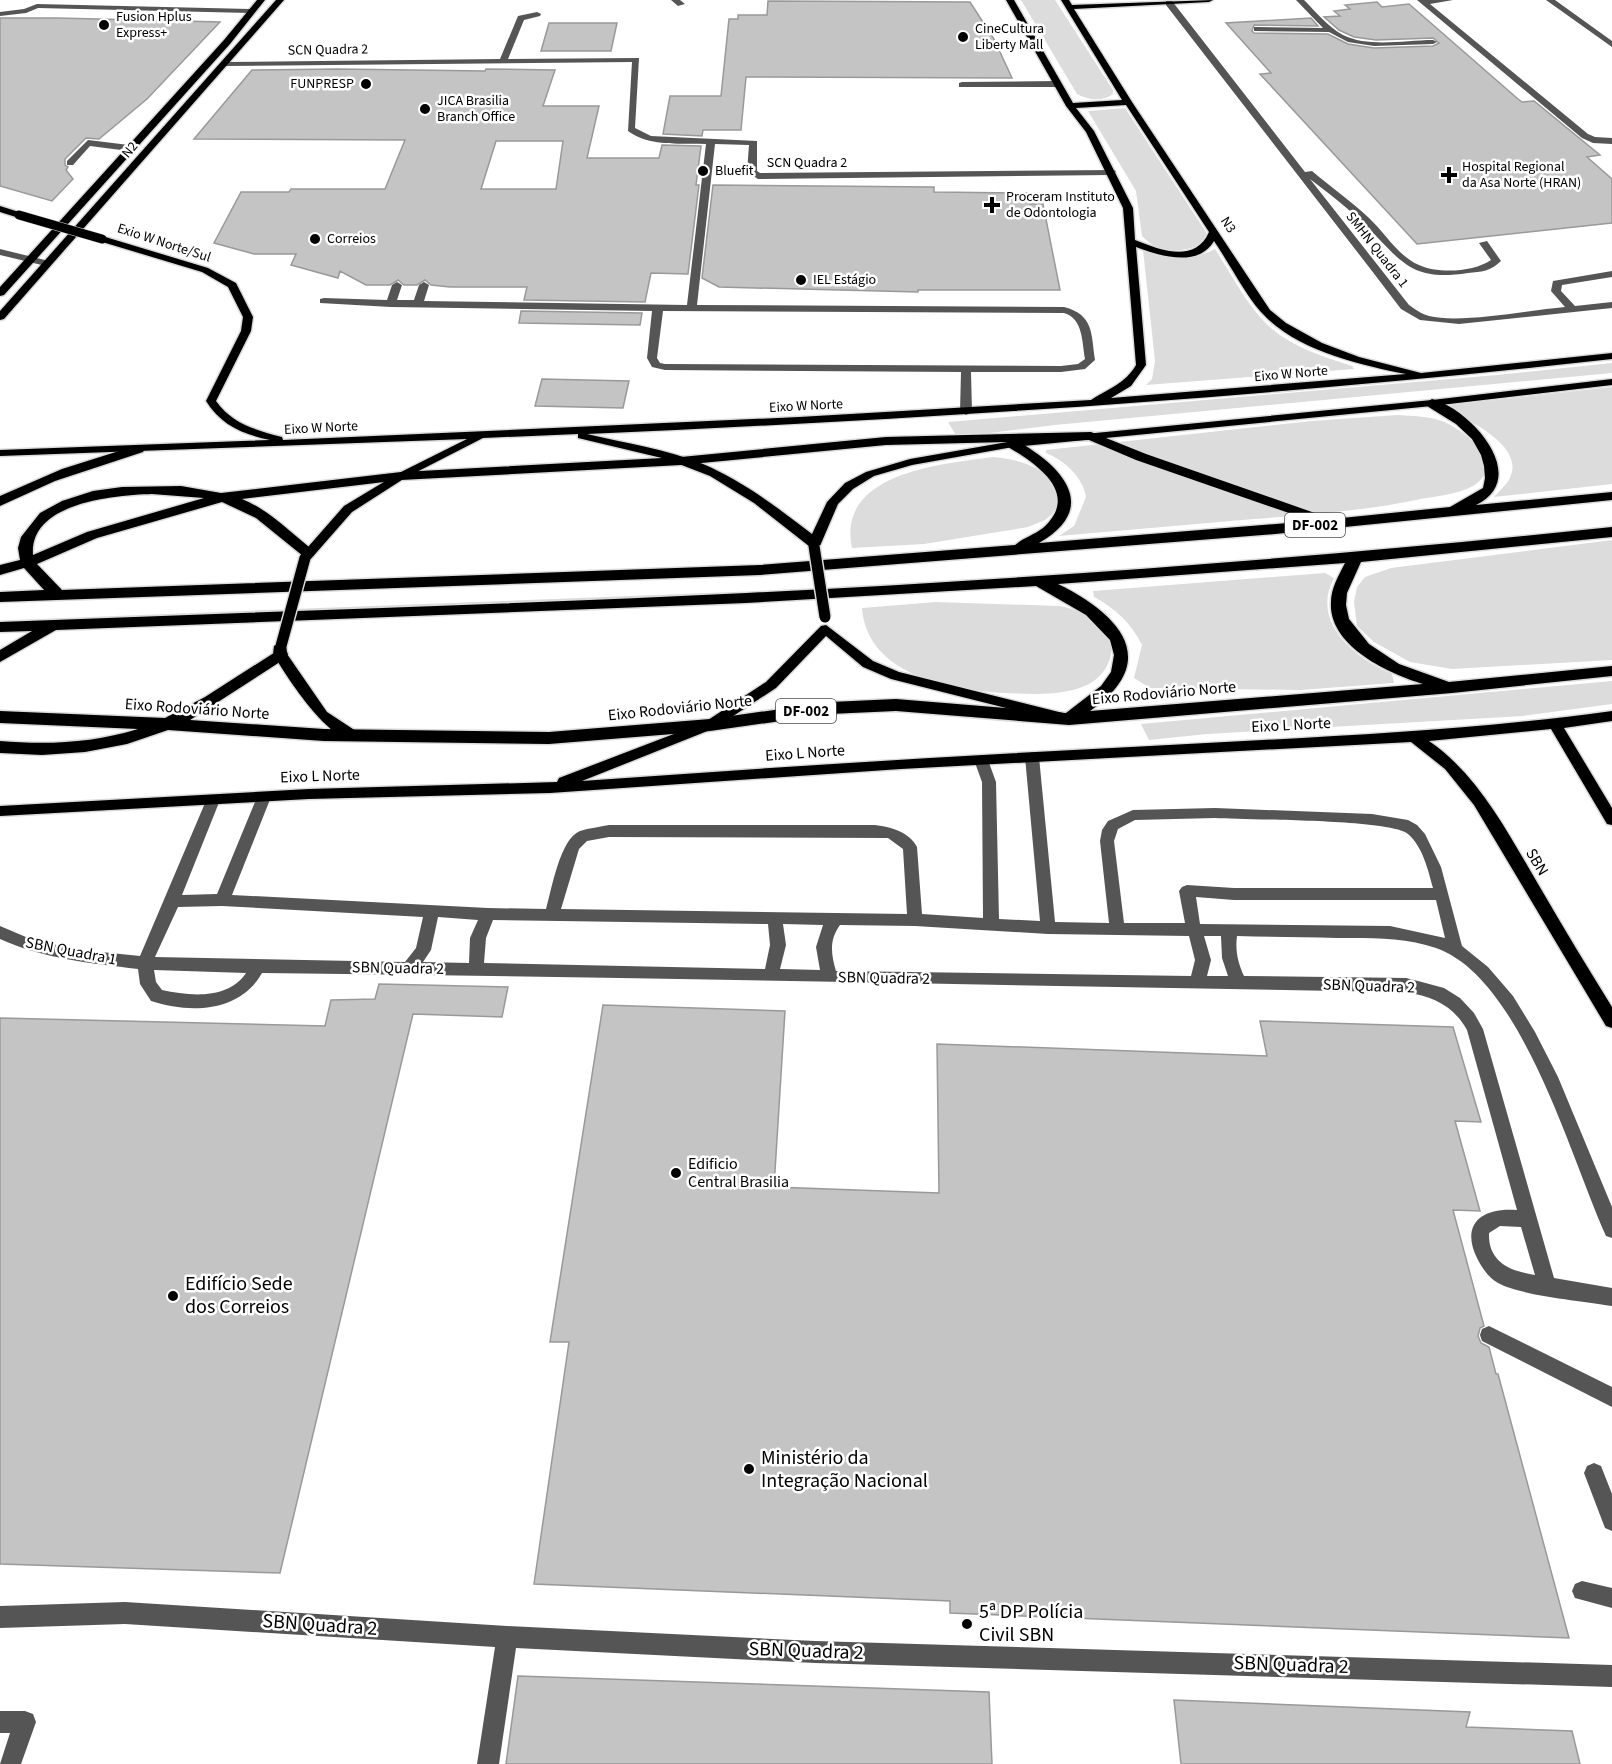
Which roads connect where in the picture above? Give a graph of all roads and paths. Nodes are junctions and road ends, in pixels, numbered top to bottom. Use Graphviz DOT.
graph roads {
  1 [pos="28,0"];
  2 [pos="80,0"];
  3 [pos="261,0"];
  4 [pos="272,0"];
  5 [pos="280,0"];
  6 [pos="1010,0"];
  7 [pos="1209,0"];
  8 [pos="1300,0"];
  9 [pos="1449,0"];
  10 [pos="1550,0"];
  11 [pos="1422,1"];
  12 [pos="1104,3"];
  13 [pos="1169,3"];
  14 [pos="1067,4"];
  15 [pos="37,6"];
  16 [pos="74,7"];
  17 [pos="250,11"];
  18 [pos="0,14"];
  19 [pos="537,14"];
  20 [pos="1257,29"];
  21 [pos="1331,30"];
  22 [pos="251,34"];
  23 [pos="226,42"];
  24 [pos="1433,42"];
  25 [pos="1612,45"];
  26 [pos="503,61"];
  27 [pos="225,64"];
  28 [pos="1057,84"];
  29 [pos="962,85"];
  30 [pos="185,88"];
  31 [pos="1128,102"];
  32 [pos="1070,106"];
  33 [pos="711,141"];
  34 [pos="1612,141"];
  35 [pos="135,154"];
  36 [pos="1294,162"];
  37 [pos="70,163"];
  38 [pos="1112,172"];
  39 [pos="1344,202"];
  40 [pos="1324,204"];
  41 [pos="0,209"];
  42 [pos="1214,231"];
  43 [pos="1132,242"];
  44 [pos="1484,243"];
  45 [pos="0,252"];
  46 [pos="31,260"];
  47 [pos="46,263"];
  48 [pos="1612,274"];
  49 [pos="397,285"];
  50 [pos="424,285"];
  51 [pos="0,294"];
  52 [pos="324,301"];
  53 [pos="391,304"];
  54 [pos="418,304"];
  55 [pos="1612,304"];
  56 [pos="658,307"];
  57 [pos="692,307"];
  58 [pos="1572,309"];
  59 [pos="0,317"];
  60 [pos="1612,356"];
  61 [pos="966,367"];
  62 [pos="1437,377"];
  63 [pos="1612,382"];
  64 [pos="1432,403"];
  65 [pos="1088,405"];
  66 [pos="966,412"];
  67 [pos="565,432"];
  68 [pos="483,435"];
  69 [pos="1091,436"];
  70 [pos="301,444"];
  71 [pos="1013,444"];
  72 [pos="138,449"];
  73 [pos="0,453"];
  74 [pos="681,461"];
  75 [pos="401,476"];
  76 [pos="1612,496"];
  77 [pos="222,497"];
  78 [pos="0,502"];
  79 [pos="1444,514"];
  80 [pos="1333,523"];
  81 [pos="1612,532"];
  82 [pos="814,544"];
  83 [pos="1017,550"];
  84 [pos="307,555"];
  85 [pos="1356,558"];
  86 [pos="29,562"];
  87 [pos="0,570"];
  88 [pos="1038,582"];
  89 [pos="57,594"];
  90 [pos="0,597"];
  91 [pos="826,623"];
  92 [pos="52,626"];
  93 [pos="0,627"];
  94 [pos="281,650"];
  95 [pos="0,657"];
  96 [pos="1612,671"];
  97 [pos="1452,687"];
  98 [pos="1612,716"];
  99 [pos="0,717"];
  100 [pos="1069,719"];
  101 [pos="168,724"];
  102 [pos="1555,724"];
  103 [pos="710,725"];
  104 [pos="354,736"];
  105 [pos="1414,737"];
  106 [pos="0,747"];
  107 [pos="1032,757"];
  108 [pos="981,760"];
  109 [pos="550,788"];
  110 [pos="264,797"];
  111 [pos="213,800"];
  112 [pos="0,811"];
  113 [pos="1610,814"];
  114 [pos="1441,894"];
  115 [pos="222,900"];
  116 [pos="172,901"];
  117 [pos="431,913"];
  118 [pos="488,914"];
  119 [pos="552,915"];
  120 [pos="775,918"];
  121 [pos="835,920"];
  122 [pos="915,920"];
  123 [pos="991,925"];
  124 [pos="1048,928"];
  125 [pos="1117,929"];
  126 [pos="1194,930"];
  127 [pos="1230,930"];
  128 [pos="0,932"];
  129 [pos="1455,950"];
  130 [pos="145,963"];
  131 [pos="258,967"];
  132 [pos="410,968"];
  133 [pos="476,970"];
  134 [pos="771,975"];
  135 [pos="830,978"];
  136 [pos="1196,982"];
  137 [pos="1240,983"];
  138 [pos="1612,1021"];
  139 [pos="1529,1219"];
  140 [pos="1612,1230"];
  141 [pos="1547,1286"];
  142 [pos="1612,1297"];
  143 [pos="1489,1335"];
  144 [pos="1612,1398"];
  145 [pos="1594,1473"];
  146 [pos="1612,1521"];
  147 [pos="1582,1591"];
  148 [pos="1612,1598"];
  149 [pos="0,1617"];
  150 [pos="507,1637"];
  151 [pos="1612,1676"];
  152 [pos="0,1722"];
  153 [pos="10,1764"];
  154 [pos="488,1764"];
  1 -- 15 [label="street"];
  2 -- 16 [label="street"];
  3 -- 17 [label="main road, N2"];
  4 -- 17 [label="main road"];
  5 -- 22 [label="main road, N2"];
  6 -- 28 [label="main road"];
  7 -- 13 [label="main road"];
  8 -- 21 [label="street"];
  9 -- 11 [label="street"];
  10 -- 25 [label="street"];
  11 -- 34 [label="street"];
  12 -- 13 [label="main road"];
  12 -- 14 [label="main road"];
  13 -- 36 [label="street, SMHN Quadra 1"];
  14 -- 31 [label="main road, N3"];
  15 -- 16 [label="street"];
  15 -- 18 [label="street"];
  16 -- 17 [label="street"];
  17 -- 22 [label="main road"];
  17 -- 23 [label="main road, N2"];
  19 -- 26 [label="street"];
  20 -- 21 [label="street"];
  21 -- 24 [label="street"];
  22 -- 27 [label="main road, N2"];
  23 -- 27 [label="main road"];
  23 -- 30 [label="main road, N2"];
  26 -- 27 [label="street, SCN Quadra 2"];
  26 -- 33 [label="street, SCN Quadra 2"];
  27 -- 30 [label="main road"];
  27 -- 35 [label="main road, N2"];
  28 -- 29 [label="street"];
  28 -- 32 [label="main road"];
  30 -- 35 [label="main road, N2"];
  31 -- 32 [label="main road"];
  31 -- 42 [label="main road, N3"];
  32 -- 38 [label="main road"];
  33 -- 38 [label="street, SCN Quadra 2"];
  33 -- 57 [label="street"];
  35 -- 37 [label="street"];
  35 -- 46 [label="main road, N2"];
  35 -- 47 [label="main road, N2"];
  36 -- 39 [label="street"];
  36 -- 40 [label="street, SMHN Quadra 1"];
  38 -- 43 [label="main road"];
  39 -- 40 [label="street"];
  39 -- 44 [label="street"];
  40 -- 58 [label="street, SMHN Quadra 1"];
  41 -- 70 [label="main road, Exio W Norte/Sul, bridge"];
  42 -- 43 [label="main road"];
  42 -- 62 [label="main road, N3"];
  43 -- 65 [label="main road"];
  45 -- 46 [label="street"];
  46 -- 47 [label="street"];
  46 -- 51 [label="main road, N2"];
  47 -- 59 [label="main road, N2"];
  48 -- 58 [label="street"];
  49 -- 53 [label="street"];
  50 -- 54 [label="street"];
  52 -- 53 [label="street"];
  53 -- 54 [label="street"];
  54 -- 56 [label="street"];
  55 -- 58 [label="street, SMHN Quadra 1"];
  56 -- 57 [label="street"];
  56 -- 61 [label="street"];
  57 -- 61 [label="street"];
  60 -- 62 [label="main road, Eixo W Norte"];
  61 -- 66 [label="street"];
  62 -- 65 [label="main road, Eixo W Norte"];
  63 -- 64 [label="main road"];
  64 -- 69 [label="main road"];
  64 -- 79 [label="highway"];
  65 -- 66 [label="main road, Eixo W Norte"];
  66 -- 67 [label="main road, Eixo W Norte"];
  67 -- 68 [label="main road, Eixo W Norte"];
  67 -- 74 [label="main road"];
  68 -- 70 [label="main road, Eixo W Norte"];
  68 -- 75 [label="main road"];
  69 -- 71 [label="main road"];
  69 -- 74 [label="highway, DF-002"];
  69 -- 80 [label="highway, DF-002"];
  70 -- 72 [label="main road, Eixo W Norte"];
  71 -- 82 [label="main road"];
  71 -- 83 [label="highway"];
  72 -- 73 [label="main road, Eixo W Norte"];
  72 -- 78 [label="highway"];
  74 -- 75 [label="highway, DF-002"];
  74 -- 82 [label="main road"];
  75 -- 77 [label="highway, DF-002"];
  75 -- 84 [label="main road"];
  76 -- 79 [label="highway, DF-002"];
  77 -- 84 [label="highway"];
  77 -- 86 [label="highway, DF-002"];
  77 -- 86 [label="highway"];
  79 -- 80 [label="highway, DF-002"];
  80 -- 83 [label="highway, DF-002"];
  81 -- 85 [label="highway, DF-002"];
  82 -- 91 [label="main road, bridge"];
  83 -- 89 [label="highway, DF-002"];
  84 -- 94 [label="main road, bridge"];
  85 -- 88 [label="highway, DF-002"];
  85 -- 97 [label="highway"];
  86 -- 87 [label="highway, DF-002"];
  86 -- 89 [label="highway"];
  88 -- 92 [label="highway, DF-002"];
  88 -- 100 [label="highway"];
  89 -- 90 [label="highway, DF-002"];
  91 -- 100 [label="main road"];
  91 -- 103 [label="main road"];
  92 -- 93 [label="highway, DF-002"];
  92 -- 95 [label="highway"];
  94 -- 101 [label="highway"];
  94 -- 104 [label="main road"];
  96 -- 97 [label="highway, Eixo Rodoviário Norte / DF-002"];
  97 -- 100 [label="highway, Eixo Rodoviário Norte / DF-002"];
  98 -- 102 [label="main road, Eixo L Norte"];
  99 -- 101 [label="highway, Eixo Rodoviário Norte / DF-002"];
  100 -- 103 [label="highway, Eixo Rodoviário Norte / DF-002"];
  101 -- 104 [label="highway, Eixo Rodoviário Norte / DF-002"];
  101 -- 106 [label="highway"];
  102 -- 105 [label="main road, Eixo L Norte"];
  102 -- 113 [label="main road"];
  103 -- 104 [label="highway, Eixo Rodoviário Norte / DF-002"];
  103 -- 109 [label="main road"];
  105 -- 107 [label="main road, Eixo L Norte"];
  105 -- 138 [label="main road, SBN"];
  107 -- 108 [label="main road, Eixo L Norte"];
  107 -- 124 [label="street"];
  108 -- 109 [label="main road, Eixo L Norte"];
  108 -- 123 [label="street"];
  109 -- 110 [label="main road, Eixo L Norte"];
  110 -- 111 [label="main road, Eixo L Norte"];
  110 -- 115 [label="street"];
  111 -- 112 [label="main road, Eixo L Norte"];
  111 -- 116 [label="street"];
  114 -- 125 [label="street"];
  114 -- 126 [label="street"];
  114 -- 129 [label="street"];
  115 -- 116 [label="street"];
  115 -- 117 [label="street"];
  116 -- 130 [label="street"];
  117 -- 118 [label="street"];
  117 -- 132 [label="street"];
  118 -- 119 [label="street"];
  118 -- 133 [label="street"];
  119 -- 120 [label="street"];
  119 -- 122 [label="street"];
  120 -- 121 [label="street"];
  120 -- 134 [label="street"];
  121 -- 122 [label="street"];
  121 -- 135 [label="street"];
  122 -- 123 [label="street"];
  123 -- 124 [label="street"];
  124 -- 125 [label="street"];
  125 -- 126 [label="street"];
  126 -- 127 [label="street"];
  126 -- 136 [label="street"];
  127 -- 129 [label="street"];
  127 -- 137 [label="street"];
  128 -- 130 [label="street, SBN Quadra 1"];
  129 -- 140 [label="street"];
  130 -- 131 [label="street, SBN Quadra 2"];
  130 -- 131 [label="street"];
  131 -- 132 [label="street, SBN Quadra 2"];
  132 -- 133 [label="street, SBN Quadra 2"];
  133 -- 134 [label="street, SBN Quadra 2"];
  134 -- 135 [label="street, SBN Quadra 2"];
  135 -- 136 [label="street, SBN Quadra 2"];
  136 -- 137 [label="street, SBN Quadra 2"];
  137 -- 139 [label="street, SBN Quadra 2"];
  139 -- 141 [label="street, SBN Quadra 2"];
  139 -- 141 [label="street"];
  141 -- 142 [label="street"];
  143 -- 144 [label="street"];
  145 -- 146 [label="street"];
  147 -- 148 [label="street"];
  149 -- 150 [label="street, SBN Quadra 2"];
  150 -- 151 [label="street, SBN Quadra 2"];
  150 -- 154 [label="street"];
  152 -- 153 [label="street"];
}
